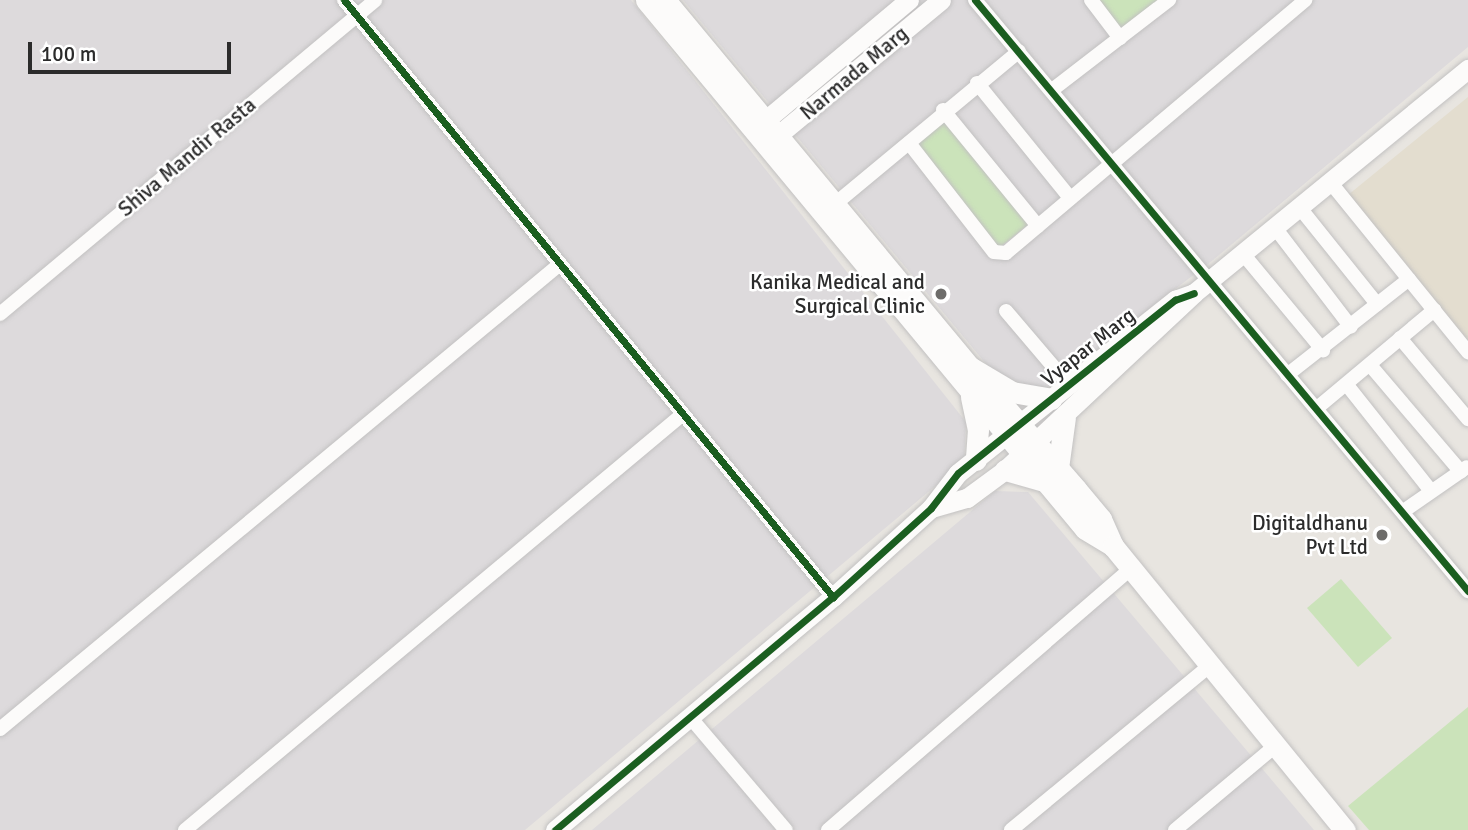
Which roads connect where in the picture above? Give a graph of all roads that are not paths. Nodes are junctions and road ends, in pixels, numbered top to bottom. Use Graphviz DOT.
graph roads {
  1 [pos="344,0"];
  2 [pos="375,0"];
  3 [pos="646,0"];
  4 [pos="666,0"];
  5 [pos="909,0"];
  6 [pos="941,0"];
  7 [pos="975,0"];
  8 [pos="1091,0"];
  9 [pos="1169,0"];
  10 [pos="1305,0"];
  11 [pos="357,15"];
  12 [pos="1120,38"];
  13 [pos="1019,51"];
  14 [pos="1468,69"];
  15 [pos="977,83"];
  16 [pos="1052,90"];
  17 [pos="943,110"];
  18 [pos="766,132"];
  19 [pos="909,143"];
  20 [pos="1112,160"];
  21 [pos="1331,183"];
  22 [pos="1070,198"];
  23 [pos="835,204"];
  24 [pos="1300,208"];
  25 [pos="1038,226"];
  26 [pos="1276,229"];
  27 [pos="1244,255"];
  28 [pos="560,264"];
  29 [pos="1409,279"];
  30 [pos="1201,288"];
  31 [pos="1377,304"];
  32 [pos="1434,310"];
  33 [pos="1006,311"];
  34 [pos="0,314"];
  35 [pos="1352,327"];
  36 [pos="1400,338"];
  37 [pos="1323,350"];
  38 [pos="1468,352"];
  39 [pos="1370,365"];
  40 [pos="970,367"];
  41 [pos="1287,374"];
  42 [pos="1069,385"];
  43 [pos="1347,385"];
  44 [pos="969,390"];
  45 [pos="1051,399"];
  46 [pos="1317,408"];
  47 [pos="683,414"];
  48 [pos="1065,417"];
  49 [pos="1468,419"];
  50 [pos="1014,430"];
  51 [pos="1029,448"];
  52 [pos="976,460"];
  53 [pos="1464,469"];
  54 [pos="1005,470"];
  55 [pos="1051,474"];
  56 [pos="1431,491"];
  57 [pos="931,508"];
  58 [pos="1405,510"];
  59 [pos="1132,568"];
  60 [pos="1468,591"];
  61 [pos="833,597"];
  62 [pos="1208,667"];
  63 [pos="690,717"];
  64 [pos="0,729"];
  65 [pos="1275,746"];
  66 [pos="185,830"];
  67 [pos="555,830"];
  68 [pos="786,830"];
  69 [pos="828,830"];
  70 [pos="1011,830"];
  71 [pos="1175,830"];
  72 [pos="1345,830"];
  1 -- 11 [label="street"];
  2 -- 11 [label="street, Shiva Mandir Rasta"];
  3 -- 18 [label="main road"];
  4 -- 18 [label="main road"];
  5 -- 18 [label="street, Narmada Marg"];
  6 -- 18 [label="street, Narmada Marg"];
  7 -- 13 [label="street"];
  8 -- 12 [label="street"];
  9 -- 12 [label="street"];
  10 -- 20 [label="street"];
  11 -- 28 [label="street"];
  11 -- 34 [label="street, Shiva Mandir Rasta"];
  12 -- 16 [label="street"];
  13 -- 15 [label="street"];
  13 -- 16 [label="street"];
  14 -- 21 [label="street, Vyapar Marg"];
  15 -- 17 [label="street"];
  15 -- 22 [label="street"];
  16 -- 20 [label="street"];
  17 -- 19 [label="street"];
  17 -- 25 [label="street"];
  18 -- 23 [label="main road"];
  18 -- 44 [label="main road"];
  19 -- 23 [label="street"];
  19 -- 25 [label="street"];
  20 -- 22 [label="street"];
  20 -- 30 [label="street"];
  21 -- 24 [label="street, Vyapar Marg"];
  21 -- 29 [label="street"];
  22 -- 25 [label="street"];
  23 -- 40 [label="main road"];
  24 -- 26 [label="street, Vyapar Marg"];
  24 -- 31 [label="street"];
  26 -- 27 [label="street, Vyapar Marg"];
  26 -- 35 [label="street"];
  27 -- 30 [label="street, Vyapar Marg"];
  27 -- 37 [label="street"];
  28 -- 47 [label="street"];
  28 -- 64 [label="street"];
  29 -- 31 [label="street"];
  29 -- 32 [label="street"];
  30 -- 41 [label="street"];
  30 -- 42 [label="street, Vyapar Marg"];
  30 -- 48 [label="street, Vyapar Marg"];
  31 -- 35 [label="street"];
  32 -- 36 [label="street"];
  32 -- 38 [label="street"];
  33 -- 42 [label="street"];
  35 -- 37 [label="street"];
  36 -- 39 [label="street"];
  36 -- 49 [label="street"];
  37 -- 41 [label="street"];
  39 -- 43 [label="street"];
  39 -- 53 [label="street"];
  40 -- 45 [label="main road"];
  40 -- 50 [label="main road"];
  41 -- 46 [label="street"];
  42 -- 45 [label="street, Vyapar Marg"];
  43 -- 46 [label="street"];
  43 -- 56 [label="street"];
  44 -- 50 [label="main road"];
  44 -- 52 [label="main road"];
  45 -- 50 [label="street, Vyapar Marg"];
  46 -- 58 [label="street"];
  47 -- 61 [label="street"];
  47 -- 66 [label="street"];
  48 -- 51 [label="street, Vyapar Marg"];
  48 -- 55 [label="main road"];
  50 -- 51 [label="main road"];
  50 -- 52 [label="street, Vyapar Marg"];
  51 -- 54 [label="street, Vyapar Marg"];
  51 -- 55 [label="main road"];
  52 -- 57 [label="street, Vyapar Marg"];
  53 -- 56 [label="street"];
  54 -- 55 [label="main road"];
  54 -- 57 [label="street, Vyapar Marg"];
  55 -- 59 [label="main road"];
  56 -- 58 [label="street"];
  57 -- 61 [label="street"];
  58 -- 60 [label="street"];
  59 -- 62 [label="main road"];
  59 -- 69 [label="street"];
  61 -- 63 [label="street"];
  62 -- 65 [label="main road"];
  62 -- 70 [label="street"];
  63 -- 67 [label="street"];
  63 -- 68 [label="street"];
  65 -- 71 [label="street"];
  65 -- 72 [label="main road"];
}
